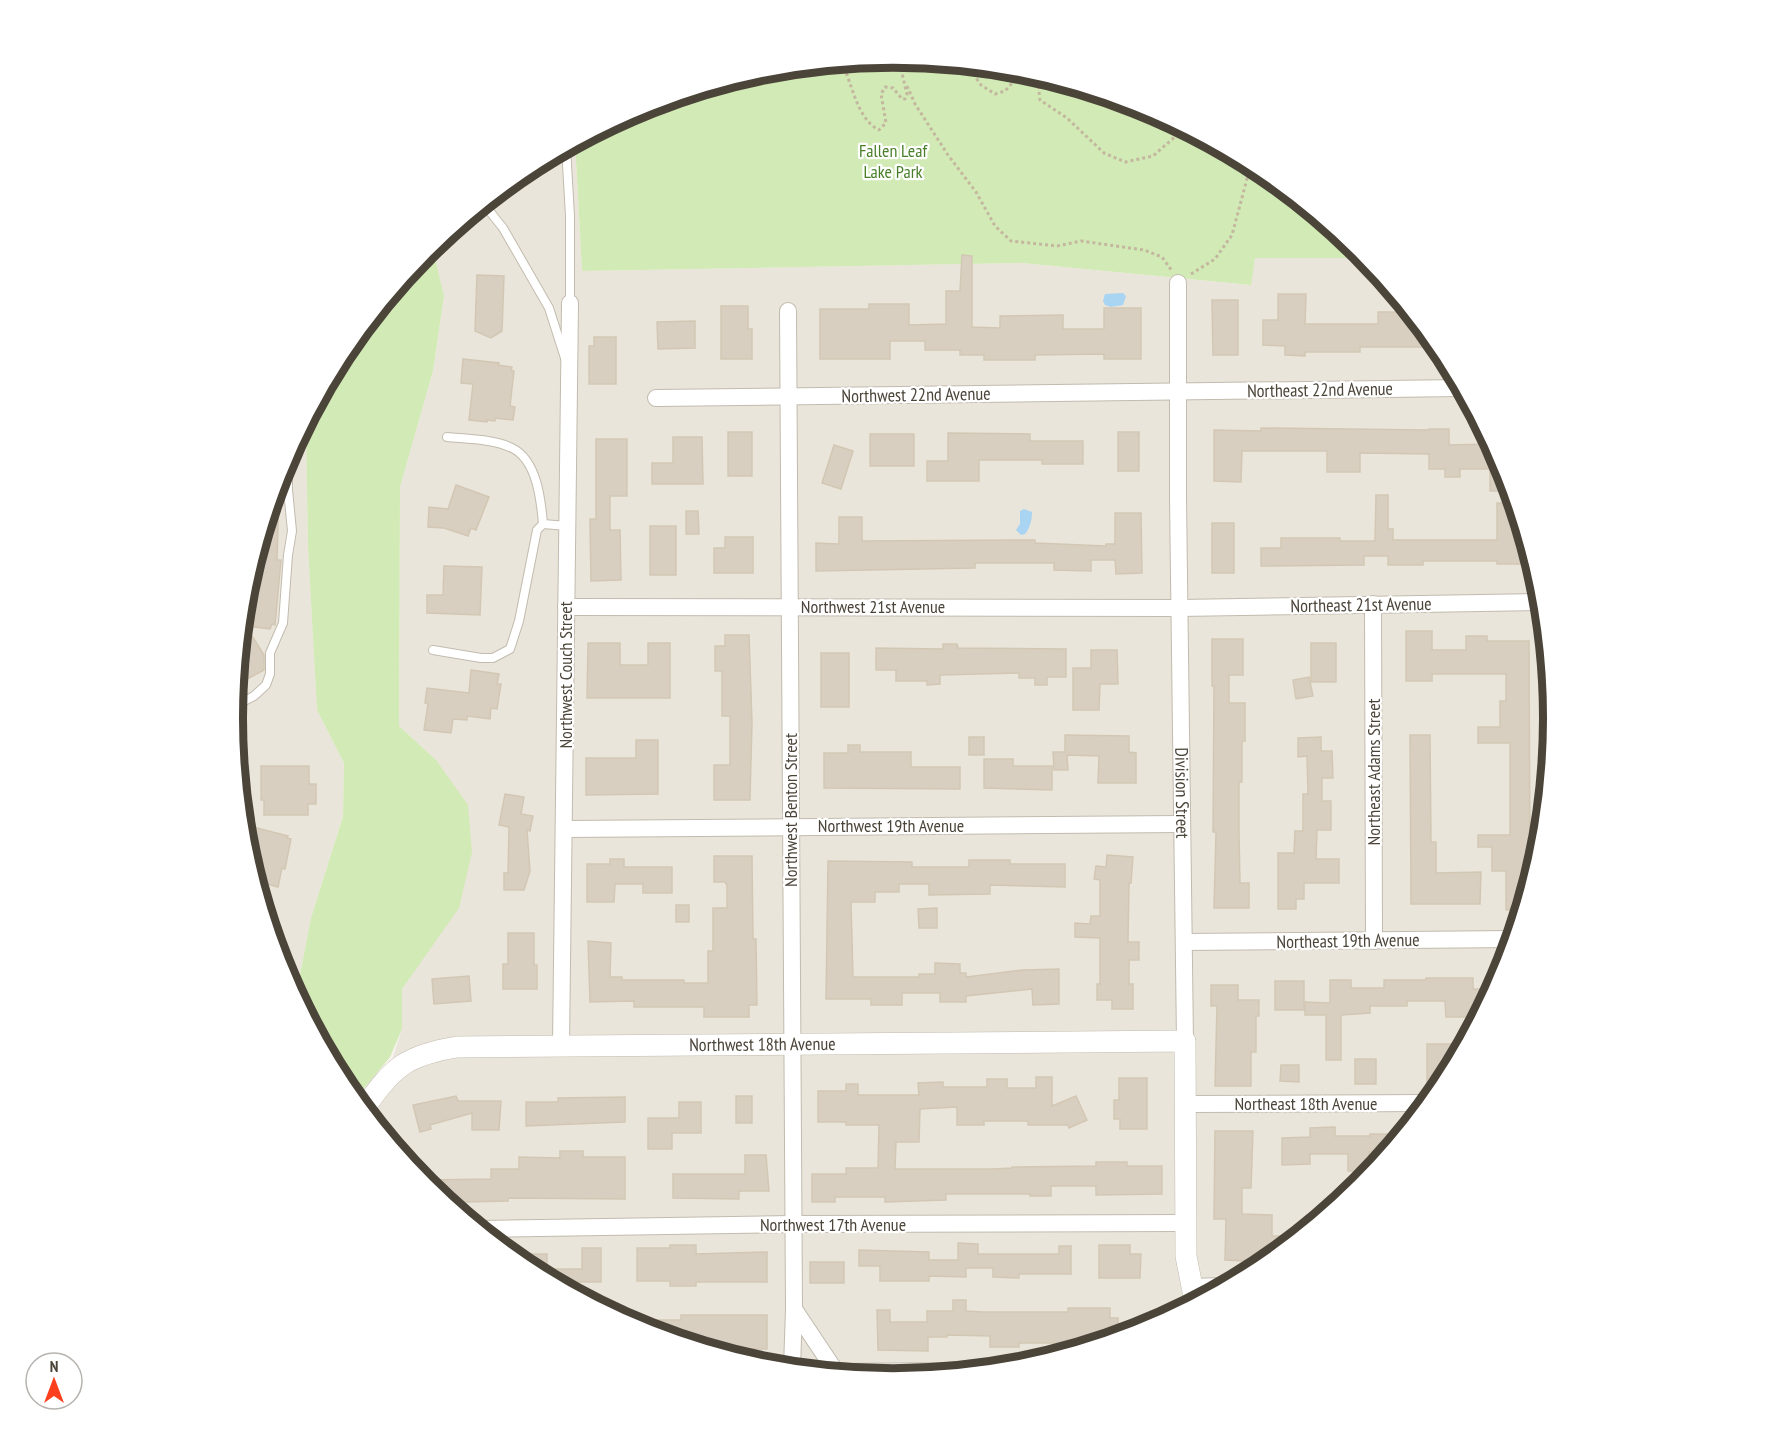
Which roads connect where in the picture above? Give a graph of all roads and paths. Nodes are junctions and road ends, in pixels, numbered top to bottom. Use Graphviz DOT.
graph roads {
  1 [pos="901,68"];
  2 [pos="845,69"];
  3 [pos="972,72"];
  4 [pos="1016,79"];
  5 [pos="1038,84"];
  6 [pos="907,86"];
  7 [pos="1178,134"];
  8 [pos="567,156"];
  9 [pos="1249,174"];
  10 [pos="488,209"];
  11 [pos="1178,284"];
  12 [pos="570,303"];
  13 [pos="788,311"];
  14 [pos="569,373"];
  15 [pos="1453,388"];
  16 [pos="1177,392"];
  17 [pos="788,397"];
  18 [pos="656,398"];
  19 [pos="447,437"];
  20 [pos="288,480"];
  21 [pos="543,524"];
  22 [pos="567,526"];
  23 [pos="1533,602"];
  24 [pos="1373,604"];
  25 [pos="566,607"];
  26 [pos="789,607"];
  27 [pos="1180,608"];
  28 [pos="433,650"];
  29 [pos="243,702"];
  30 [pos="1182,824"];
  31 [pos="791,827"];
  32 [pos="565,829"];
  33 [pos="1504,939"];
  34 [pos="1374,941"];
  35 [pos="1184,942"];
  36 [pos="1185,1041"];
  37 [pos="792,1045"];
  38 [pos="561,1046"];
  39 [pos="369,1101"];
  40 [pos="1416,1103"];
  41 [pos="1185,1104"];
  42 [pos="1186,1223"];
  43 [pos="793,1224"];
  44 [pos="492,1229"];
  45 [pos="1193,1294"];
  46 [pos="794,1309"];
  47 [pos="792,1359"];
  48 [pos="829,1364"];
  1 -- 6 [label="path"];
  2 -- 6 [label="path"];
  3 -- 4 [label="path"];
  5 -- 7 [label="path"];
  6 -- 11 [label="path"];
  8 -- 12 [label="lane"];
  9 -- 11 [label="path"];
  10 -- 14 [label="lane"];
  11 -- 16 [label="street, Division Street"];
  12 -- 14 [label="street, Northwest Couch Street"];
  13 -- 17 [label="street, Northwest Benton Street"];
  14 -- 22 [label="street, Northwest Couch Street"];
  15 -- 16 [label="street, Northeast 22nd Avenue"];
  16 -- 17 [label="street, Northwest 22nd Avenue"];
  16 -- 27 [label="street, Division Street"];
  17 -- 18 [label="street, Northwest 22nd Avenue"];
  17 -- 26 [label="street, Northwest Benton Street"];
  19 -- 21 [label="lane"];
  20 -- 29 [label="lane"];
  21 -- 22 [label="lane"];
  21 -- 28 [label="lane"];
  22 -- 25 [label="street, Northwest Couch Street"];
  23 -- 24 [label="street, Northeast 21st Avenue"];
  24 -- 27 [label="street, Northeast 21st Avenue"];
  24 -- 34 [label="street, Northeast Adams Street"];
  25 -- 26 [label="street, Northwest 21st Avenue"];
  25 -- 32 [label="street, Northwest Couch Street"];
  26 -- 27 [label="street, Northwest 21st Avenue"];
  26 -- 31 [label="street, Northwest Benton Street"];
  27 -- 30 [label="street, Division Street"];
  30 -- 31 [label="street, Northwest 19th Avenue"];
  30 -- 35 [label="street, Division Street"];
  31 -- 32 [label="street, Northwest 19th Avenue"];
  31 -- 37 [label="street, Northwest Benton Street"];
  32 -- 38 [label="street, Northwest Couch Street"];
  33 -- 34 [label="street, Northeast 19th Avenue"];
  34 -- 35 [label="street, Northeast 19th Avenue"];
  35 -- 36 [label="street, Division Street"];
  36 -- 37 [label="street, Northwest 18th Avenue"];
  36 -- 41 [label="street, Division Street"];
  37 -- 38 [label="street, Northwest 18th Avenue"];
  37 -- 43 [label="street, Northwest Benton Street"];
  38 -- 39 [label="street, Northwest 18th Avenue"];
  40 -- 41 [label="street, Northeast 18th Avenue"];
  41 -- 42 [label="street, Division Street"];
  42 -- 43 [label="street, Northwest 17th Avenue"];
  42 -- 45 [label="street, Division Street"];
  43 -- 44 [label="street, Northwest 17th Avenue"];
  43 -- 46 [label="street, Northwest Benton Street"];
  46 -- 47 [label="street, Northwest Benton Street"];
  46 -- 48 [label="street"];
}
